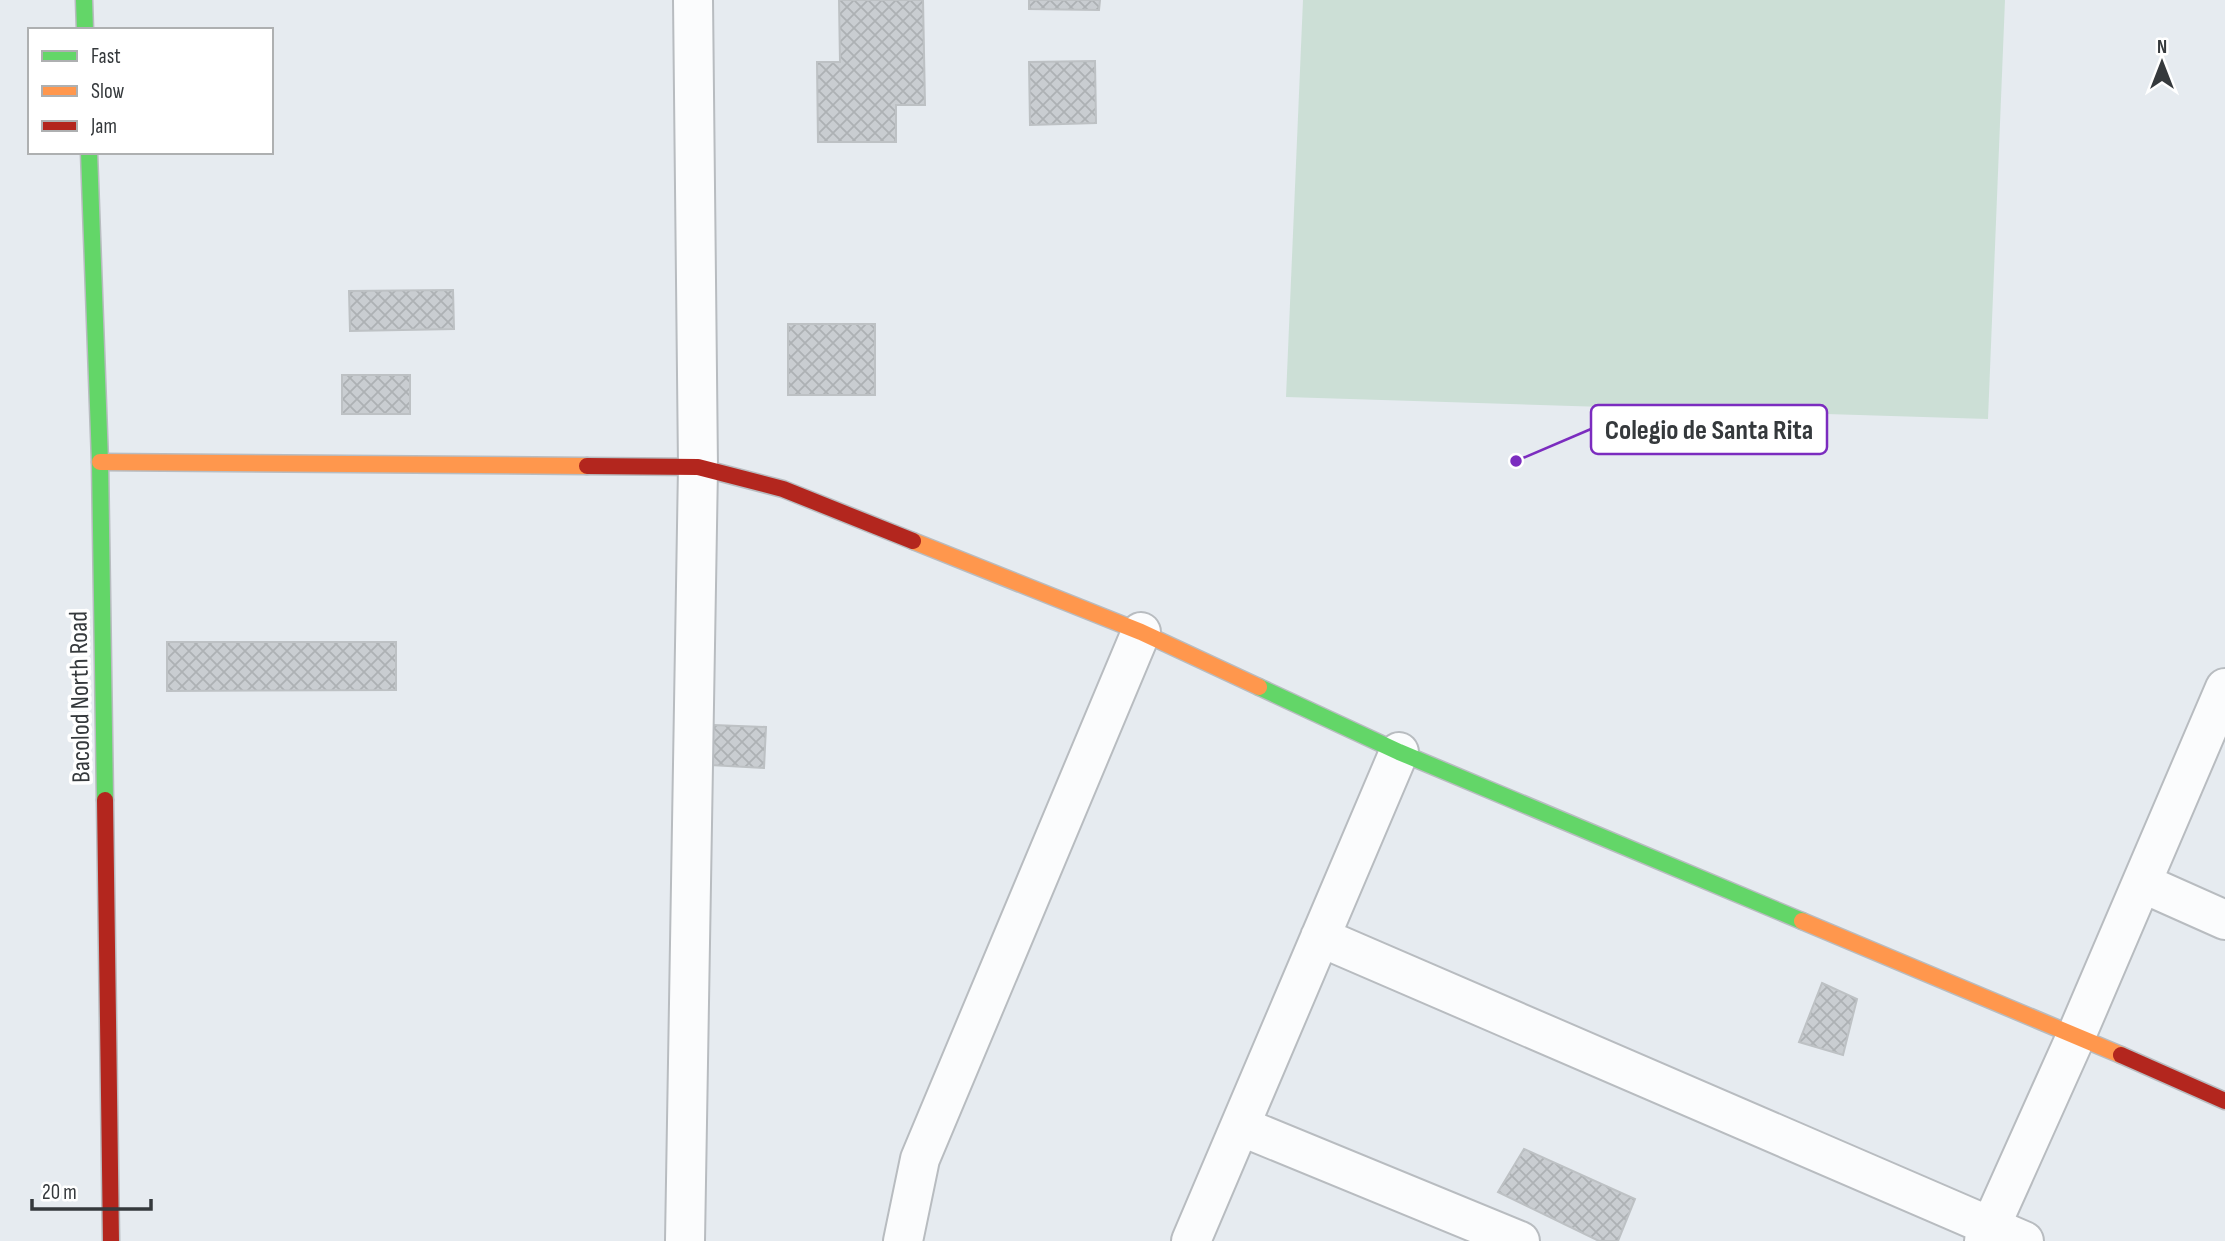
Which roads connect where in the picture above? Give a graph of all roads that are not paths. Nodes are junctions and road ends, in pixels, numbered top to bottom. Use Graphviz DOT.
graph roads {
  1 [pos="84,0"];
  2 [pos="694,0"];
  3 [pos="85,28"];
  4 [pos="89,154"];
  5 [pos="100,462"];
  6 [pos="698,467"];
  7 [pos="1141,632"];
  8 [pos="2220,713"];
  9 [pos="1399,752"];
  10 [pos="2142,883"];
  11 [pos="2225,920"];
  12 [pos="1320,937"];
  13 [pos="2076,1036"];
  14 [pos="2225,1101"];
  15 [pos="1240,1126"];
  16 [pos="2000,1236"];
  17 [pos="111,1241"];
  18 [pos="685,1241"];
  19 [pos="903,1241"];
  20 [pos="1191,1241"];
  21 [pos="1520,1241"];
  1 -- 3 [label="main road"];
  2 -- 6 [label="street"];
  4 -- 5 [label="main road, Bacolod North Road"];
  5 -- 6 [label="main road"];
  5 -- 17 [label="main road, Bacolod North Road"];
  6 -- 7 [label="main road"];
  6 -- 18 [label="street"];
  7 -- 9 [label="main road"];
  7 -- 19 [label="street"];
  8 -- 10 [label="street"];
  9 -- 12 [label="street"];
  9 -- 13 [label="main road"];
  10 -- 11 [label="street"];
  10 -- 13 [label="street"];
  12 -- 15 [label="street"];
  12 -- 16 [label="street"];
  13 -- 14 [label="main road"];
  13 -- 16 [label="street"];
  15 -- 20 [label="street"];
  15 -- 21 [label="street"];
}
